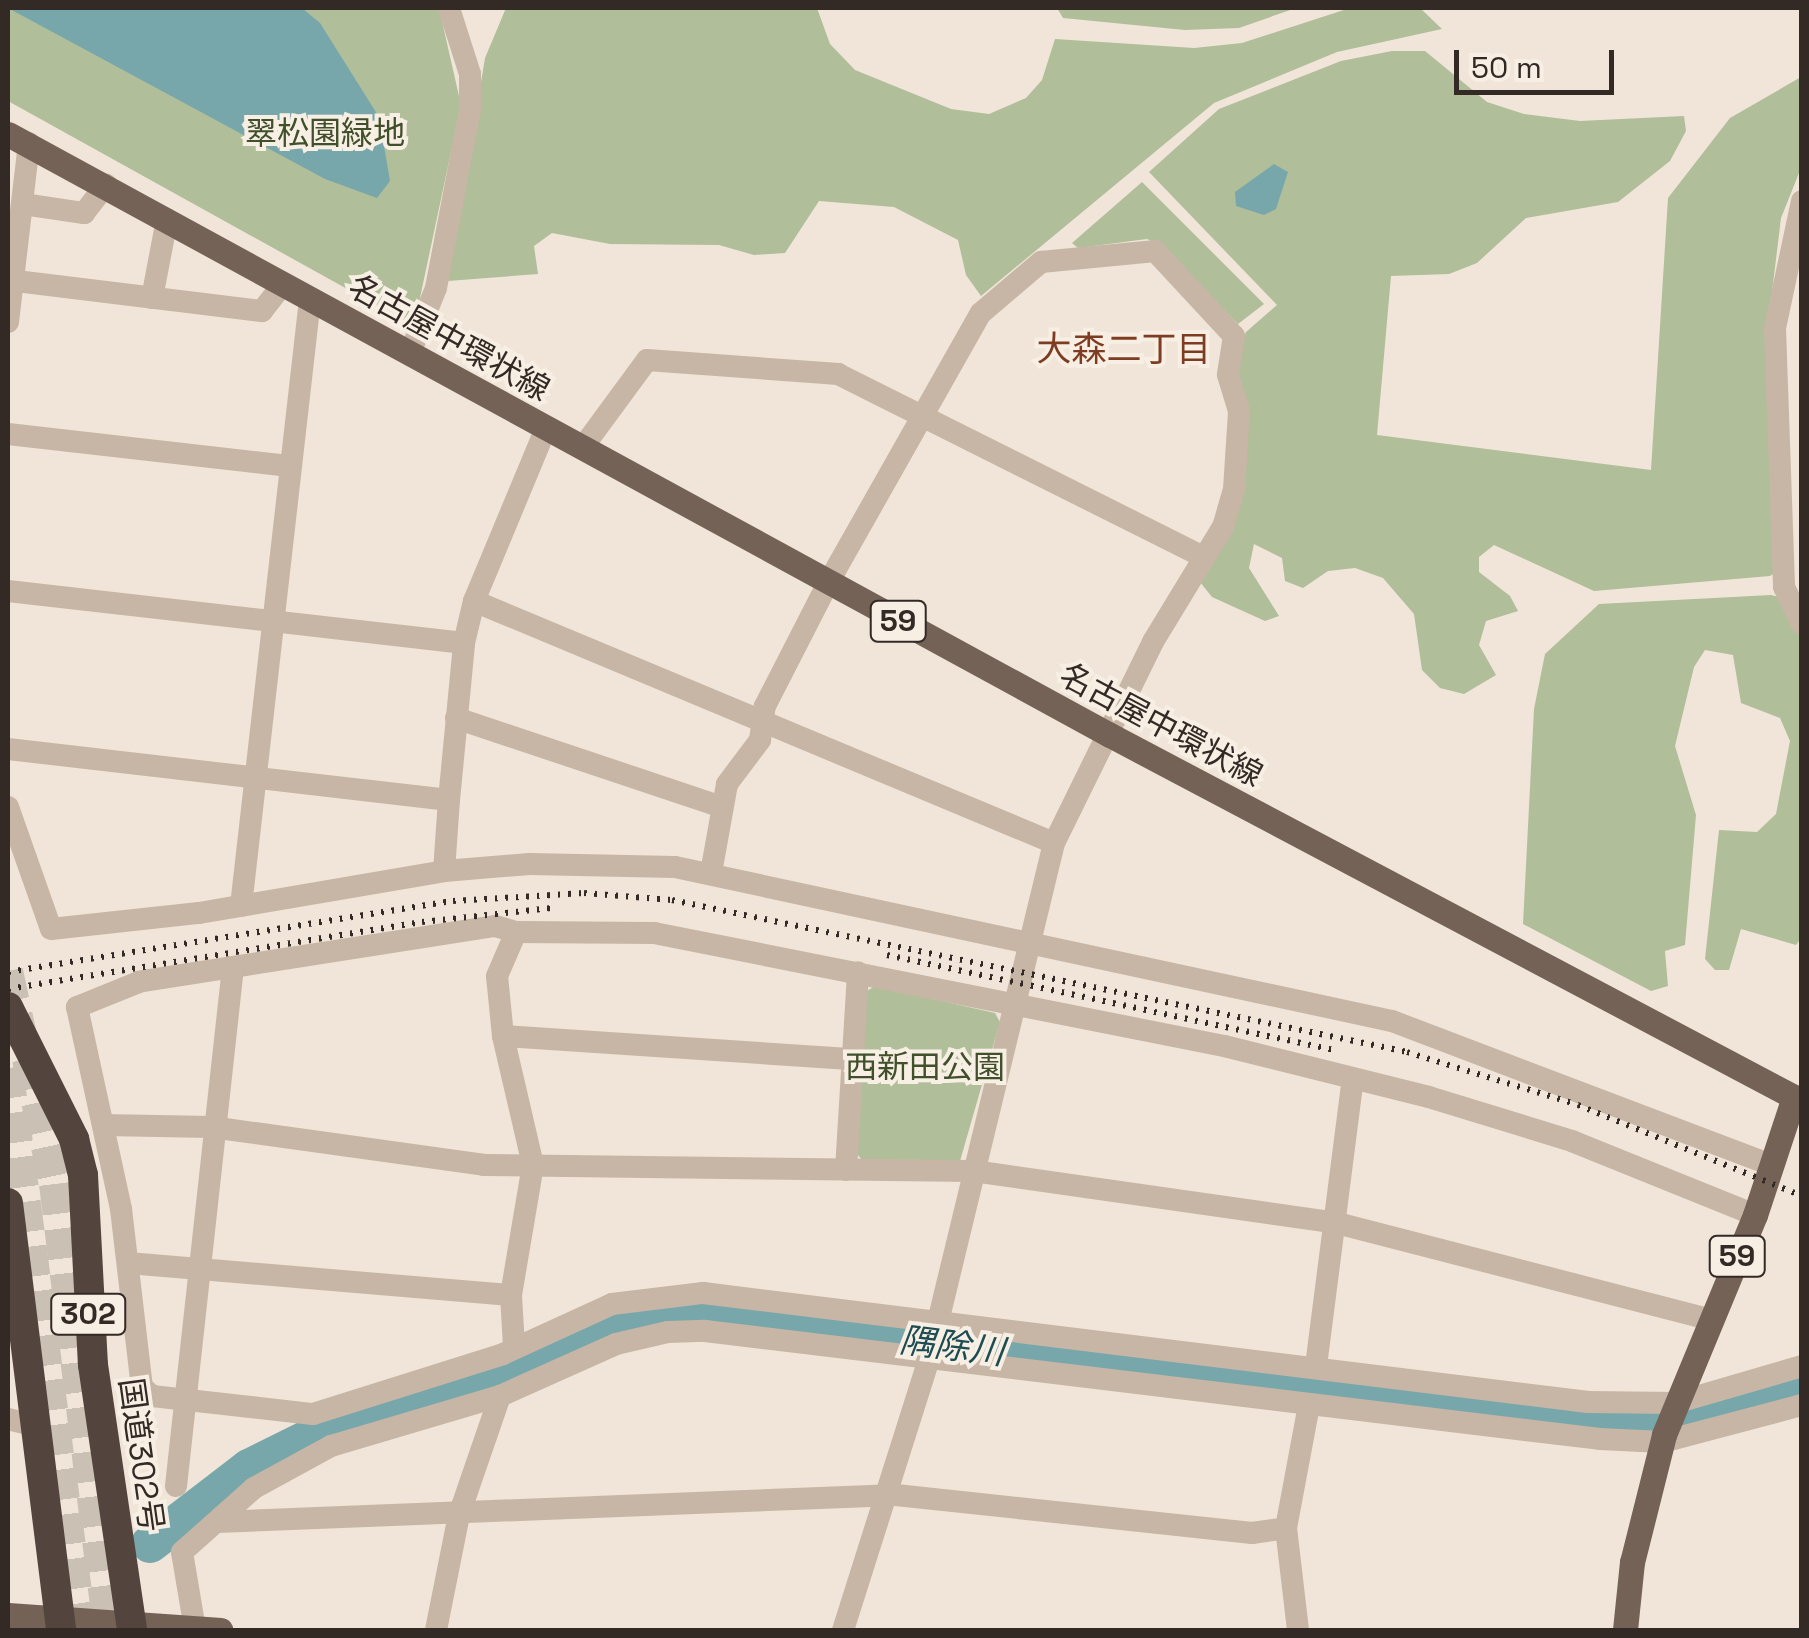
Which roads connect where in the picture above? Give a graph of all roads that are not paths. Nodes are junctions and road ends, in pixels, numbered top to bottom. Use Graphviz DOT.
graph roads {
  1 [pos="449,8"];
  2 [pos="18,138"];
  3 [pos="106,185"];
  4 [pos="1802,201"];
  5 [pos="23,204"];
  6 [pos="167,219"];
  7 [pos="10,280"];
  8 [pos="284,284"];
  9 [pos="1791,289"];
  10 [pos="152,298"];
  11 [pos="310,299"];
  12 [pos="8,322"];
  13 [pos="410,353"];
  14 [pos="920,416"];
  15 [pos="546,428"];
  16 [pos="8,434"];
  17 [pos="583,447"];
  18 [pos="289,466"];
  19 [pos="1794,550"];
  20 [pos="1202,556"];
  21 [pos="828,584"];
  22 [pos="8,592"];
  23 [pos="474,602"];
  24 [pos="272,621"];
  25 [pos="1802,624"];
  26 [pos="464,643"];
  27 [pos="456,718"];
  28 [pos="761,721"];
  29 [pos="1110,736"];
  30 [pos="8,749"];
  31 [pos="254,774"];
  32 [pos="448,800"];
  33 [pos="8,807"];
  34 [pos="722,808"];
  35 [pos="1054,843"];
  36 [pos="444,871"];
  37 [pos="711,873"];
  38 [pos="241,906"];
  39 [pos="516,932"];
  40 [pos="1031,940"];
  41 [pos="233,967"];
  42 [pos="858,972"];
  43 [pos="1014,1006"];
  44 [pos="8,1007"];
  45 [pos="503,1036"];
  46 [pos="849,1058"];
  47 [pos="1354,1079"];
  48 [pos="1798,1091"];
  49 [pos="104,1125"];
  50 [pos="211,1127"];
  51 [pos="533,1164"];
  52 [pos="1771,1166"];
  53 [pos="846,1170"];
  54 [pos="973,1171"];
  55 [pos="8,1204"];
  56 [pos="1755,1215"];
  57 [pos="1333,1222"];
  58 [pos="128,1263"];
  59 [pos="200,1267"];
  60 [pos="510,1294"];
  61 [pos="1709,1319"];
  62 [pos="938,1321"];
  63 [pos="514,1346"];
  64 [pos="928,1359"];
  65 [pos="1316,1366"];
  66 [pos="1802,1366"];
  67 [pos="500,1396"];
  68 [pos="186,1401"];
  69 [pos="1309,1406"];
  70 [pos="1802,1406"];
  71 [pos="22,1423"];
  72 [pos="1668,1423"];
  73 [pos="176,1486"];
  74 [pos="884,1496"];
  75 [pos="459,1515"];
  76 [pos="217,1522"];
  77 [pos="1286,1528"];
  78 [pos="8,1615"];
  79 [pos="60,1625"];
  80 [pos="132,1629"];
  81 [pos="208,1630"];
  82 [pos="436,1630"];
  83 [pos="843,1630"];
  84 [pos="1298,1630"];
  85 [pos="1625,1630"];
  1 -- 13 [label="street"];
  2 -- 3 [label="main road, 名古屋中環状線 / 59"];
  2 -- 5 [label="street"];
  3 -- 5 [label="street"];
  3 -- 6 [label="main road, 名古屋中環状線 / 59"];
  4 -- 9 [label="street"];
  5 -- 7 [label="street"];
  6 -- 8 [label="main road, 名古屋中環状線 / 59"];
  6 -- 10 [label="street"];
  7 -- 10 [label="street"];
  7 -- 12 [label="street"];
  8 -- 10 [label="street"];
  8 -- 11 [label="main road, 名古屋中環状線 / 59"];
  9 -- 19 [label="street"];
  11 -- 13 [label="main road, 名古屋中環状線 / 59"];
  11 -- 18 [label="street"];
  13 -- 15 [label="main road, 名古屋中環状線 / 59"];
  14 -- 17 [label="street"];
  14 -- 20 [label="street"];
  14 -- 20 [label="street"];
  14 -- 21 [label="street"];
  15 -- 17 [label="main road, 名古屋中環状線 / 59"];
  15 -- 23 [label="street"];
  16 -- 18 [label="street"];
  17 -- 21 [label="main road, 名古屋中環状線 / 59"];
  18 -- 24 [label="street"];
  19 -- 25 [label="street"];
  20 -- 29 [label="street"];
  21 -- 28 [label="street"];
  21 -- 29 [label="main road, 名古屋中環状線 / 59"];
  22 -- 24 [label="street"];
  23 -- 26 [label="street"];
  23 -- 28 [label="street"];
  24 -- 26 [label="street"];
  24 -- 31 [label="street"];
  26 -- 27 [label="street"];
  27 -- 32 [label="street"];
  27 -- 34 [label="street"];
  28 -- 34 [label="street"];
  28 -- 35 [label="street"];
  29 -- 35 [label="street"];
  29 -- 48 [label="main road, 名古屋中環状線 / 59"];
  30 -- 31 [label="street"];
  31 -- 32 [label="street"];
  31 -- 38 [label="street"];
  32 -- 36 [label="street"];
  33 -- 38 [label="street"];
  34 -- 37 [label="street"];
  35 -- 40 [label="street"];
  36 -- 37 [label="street"];
  36 -- 38 [label="street"];
  37 -- 40 [label="street"];
  39 -- 41 [label="street"];
  39 -- 42 [label="street"];
  39 -- 45 [label="street"];
  40 -- 43 [label="street"];
  40 -- 52 [label="street"];
  41 -- 49 [label="street"];
  41 -- 50 [label="street"];
  42 -- 43 [label="street"];
  42 -- 46 [label="street"];
  43 -- 47 [label="street"];
  43 -- 54 [label="street"];
  44 -- 80 [label="highway, 国道302号 / 302"];
  45 -- 46 [label="street"];
  45 -- 51 [label="street"];
  46 -- 53 [label="street"];
  47 -- 56 [label="street"];
  47 -- 57 [label="street"];
  48 -- 52 [label="main road, 名古屋中環状線 / 59"];
  49 -- 50 [label="street"];
  49 -- 58 [label="street"];
  50 -- 51 [label="street"];
  50 -- 59 [label="street"];
  51 -- 53 [label="street"];
  51 -- 60 [label="street"];
  52 -- 56 [label="main road, 名古屋中環状線 / 59"];
  53 -- 54 [label="street"];
  54 -- 57 [label="street"];
  54 -- 62 [label="street"];
  55 -- 71 [label="highway, 302"];
  56 -- 61 [label="main road, 名古屋中環状線 / 59"];
  57 -- 61 [label="street"];
  57 -- 65 [label="street"];
  58 -- 59 [label="street"];
  58 -- 68 [label="street"];
  59 -- 60 [label="street"];
  59 -- 68 [label="street"];
  60 -- 63 [label="street"];
  61 -- 72 [label="main road, 名古屋中環状線 / 59"];
  62 -- 63 [label="street"];
  62 -- 64 [label="street"];
  62 -- 65 [label="street"];
  63 -- 68 [label="street"];
  64 -- 67 [label="street"];
  64 -- 69 [label="street"];
  64 -- 74 [label="street"];
  65 -- 72 [label="street"];
  66 -- 72 [label="street"];
  67 -- 75 [label="street"];
  67 -- 76 [label="street"];
  68 -- 73 [label="street"];
  69 -- 72 [label="street"];
  69 -- 77 [label="street"];
  70 -- 72 [label="street"];
  71 -- 79 [label="highway, 302"];
  72 -- 85 [label="main road, 名古屋中環状線 / 59"];
  74 -- 75 [label="street"];
  74 -- 77 [label="street"];
  74 -- 83 [label="street"];
  75 -- 76 [label="street"];
  75 -- 82 [label="street"];
  76 -- 81 [label="street"];
  77 -- 84 [label="street"];
  78 -- 79 [label="main road"];
  79 -- 80 [label="main road"];
  80 -- 81 [label="main road"];
}
